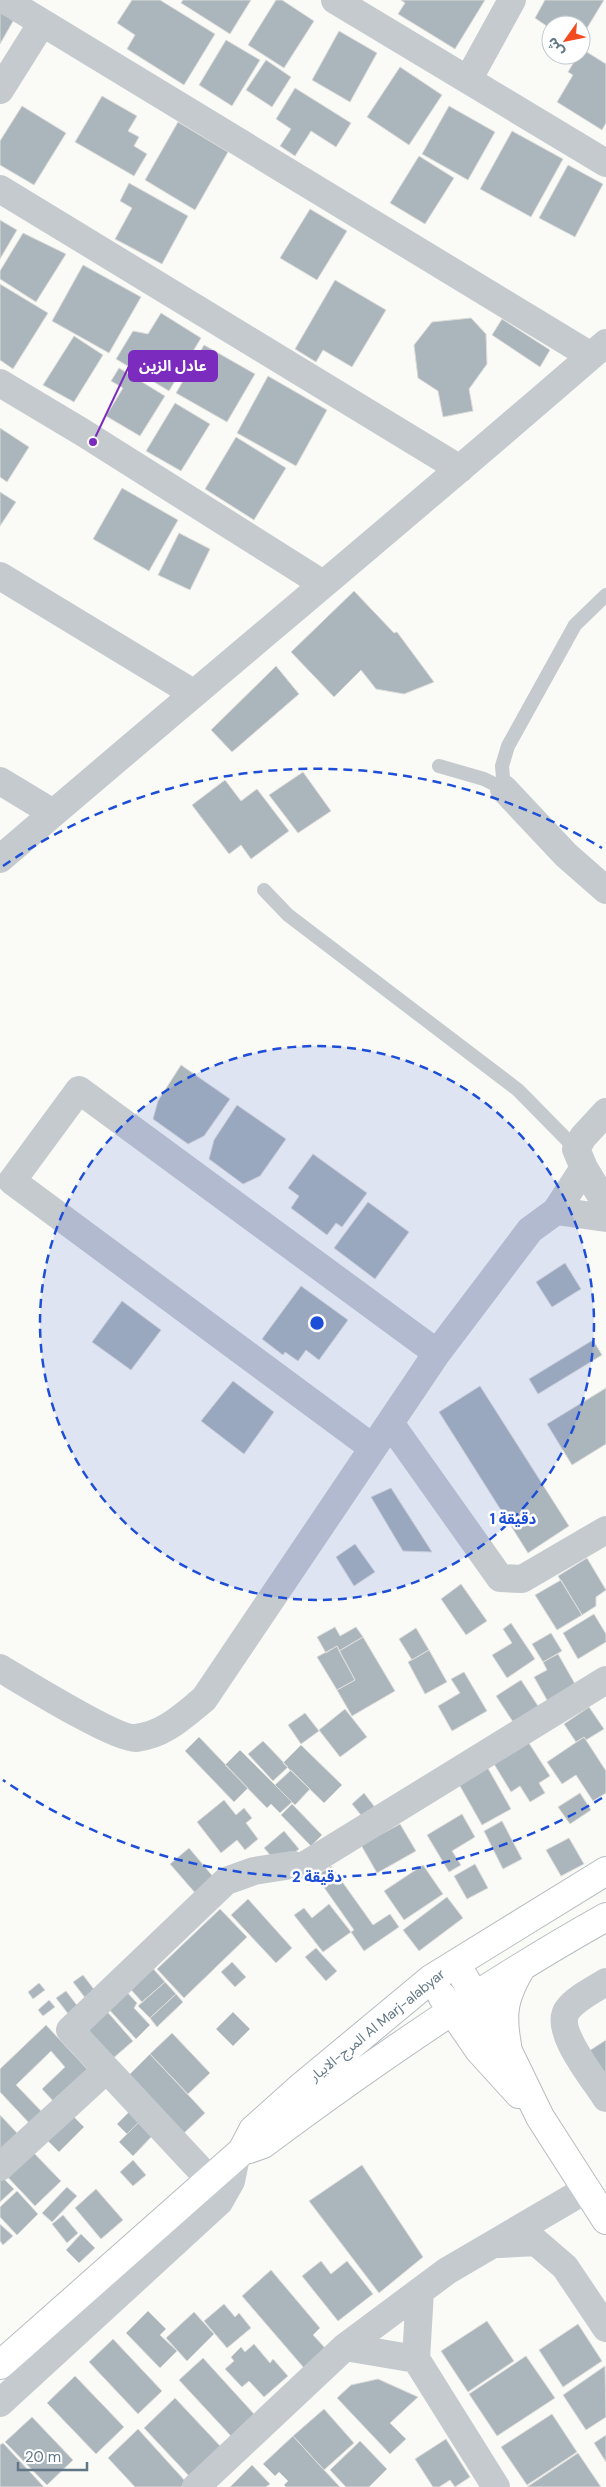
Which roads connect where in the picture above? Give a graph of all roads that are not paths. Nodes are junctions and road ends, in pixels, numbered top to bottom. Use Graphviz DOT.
graph roads {
  1 [pos="4,0"];
  2 [pos="335,0"];
  3 [pos="512,0"];
  4 [pos="42,22"];
  5 [pos="468,80"];
  6 [pos="0,90"];
  7 [pos="606,163"];
  8 [pos="0,189"];
  9 [pos="599,349"];
  10 [pos="0,382"];
  11 [pos="460,469"];
  12 [pos="0,576"];
  13 [pos="323,584"];
  14 [pos="606,596"];
  15 [pos="193,693"];
  16 [pos="440,766"];
  17 [pos="0,781"];
  18 [pos="504,788"];
  19 [pos="52,813"];
  20 [pos="0,858"];
  21 [pos="264,890"];
  22 [pos="606,890"];
  23 [pos="606,1112"];
  24 [pos="580,1159"];
  25 [pos="606,1204"];
  26 [pos="556,1211"];
  27 [pos="606,1218"];
  28 [pos="437,1353"];
  29 [pos="390,1423"];
  30 [pos="373,1448"];
  31 [pos="606,1530"];
  32 [pos="0,1668"];
  33 [pos="606,1680"];
  34 [pos="606,1871"];
  35 [pos="606,1917"];
  36 [pos="456,1964"];
  37 [pos="521,1968"];
  38 [pos="431,1978"];
  39 [pos="606,1982"];
  40 [pos="476,1998"];
  41 [pos="452,2012"];
  42 [pos="409,2040"];
  43 [pos="479,2050"];
  44 [pos="508,2051"];
  45 [pos="106,2070"];
  46 [pos="606,2098"];
  47 [pos="540,2117"];
  48 [pos="239,2154"];
  49 [pos="0,2166"];
  50 [pos="209,2179"];
  51 [pos="587,2190"];
  52 [pos="606,2220"];
  53 [pos="495,2244"];
  54 [pos="420,2291"];
  55 [pos="606,2328"];
  56 [pos="345,2347"];
  57 [pos="416,2359"];
  58 [pos="0,2365"];
  59 [pos="0,2403"];
  60 [pos="196,2487"];
  61 [pos="496,2487"];
  1 -- 4 [label="street"];
  2 -- 5 [label="street"];
  3 -- 5 [label="street"];
  4 -- 6 [label="street"];
  4 -- 9 [label="street"];
  5 -- 7 [label="street"];
  8 -- 11 [label="street"];
  9 -- 11 [label="street"];
  10 -- 13 [label="street"];
  11 -- 13 [label="street"];
  12 -- 15 [label="street"];
  13 -- 15 [label="street"];
  14 -- 18 [label="lane"];
  15 -- 19 [label="street"];
  16 -- 18 [label="lane"];
  17 -- 19 [label="street"];
  18 -- 22 [label="street"];
  19 -- 20 [label="street"];
  21 -- 24 [label="lane"];
  23 -- 24 [label="street"];
  24 -- 25 [label="street"];
  24 -- 26 [label="street"];
  26 -- 27 [label="street"];
  26 -- 28 [label="street"];
  28 -- 29 [label="street"];
  28 -- 30 [label="street"];
  29 -- 30 [label="street"];
  29 -- 31 [label="street"];
  30 -- 32 [label="street"];
  33 -- 45 [label="street"];
  34 -- 36 [label="main road, المرج-الابيار Al Marj-alabyar"];
  35 -- 37 [label="main road, المرج-الابيار Al Marj-alabyar"];
  36 -- 38 [label="main road, المرج-الابيار Al Marj-alabyar"];
  36 -- 40 [label="main road"];
  37 -- 40 [label="main road, المرج-الابيار Al Marj-alabyar"];
  37 -- 44 [label="main road"];
  38 -- 41 [label="main road"];
  38 -- 48 [label="main road, المرج-الابيار Al Marj-alabyar"];
  39 -- 46 [label="street"];
  40 -- 41 [label="main road, المرج-الابيار Al Marj-alabyar"];
  40 -- 44 [label="main road"];
  41 -- 42 [label="main road, المرج-الابيار Al Marj-alabyar"];
  41 -- 43 [label="main road"];
  42 -- 43 [label="main road"];
  42 -- 48 [label="main road, المرج-الابيار Al Marj-alabyar"];
  43 -- 47 [label="main road"];
  44 -- 47 [label="main road"];
  45 -- 49 [label="street"];
  45 -- 50 [label="street"];
  47 -- 51 [label="main road"];
  48 -- 50 [label="main road, المرج-الابيار Al Marj-alabyar"];
  48 -- 59 [label="street"];
  50 -- 58 [label="main road, المرج-الابيار Al Marj-alabyar"];
  51 -- 52 [label="main road"];
  51 -- 53 [label="street"];
  53 -- 54 [label="street"];
  53 -- 55 [label="street"];
  54 -- 56 [label="street"];
  54 -- 57 [label="street"];
  56 -- 57 [label="street"];
  56 -- 60 [label="street"];
  57 -- 61 [label="street"];
}
